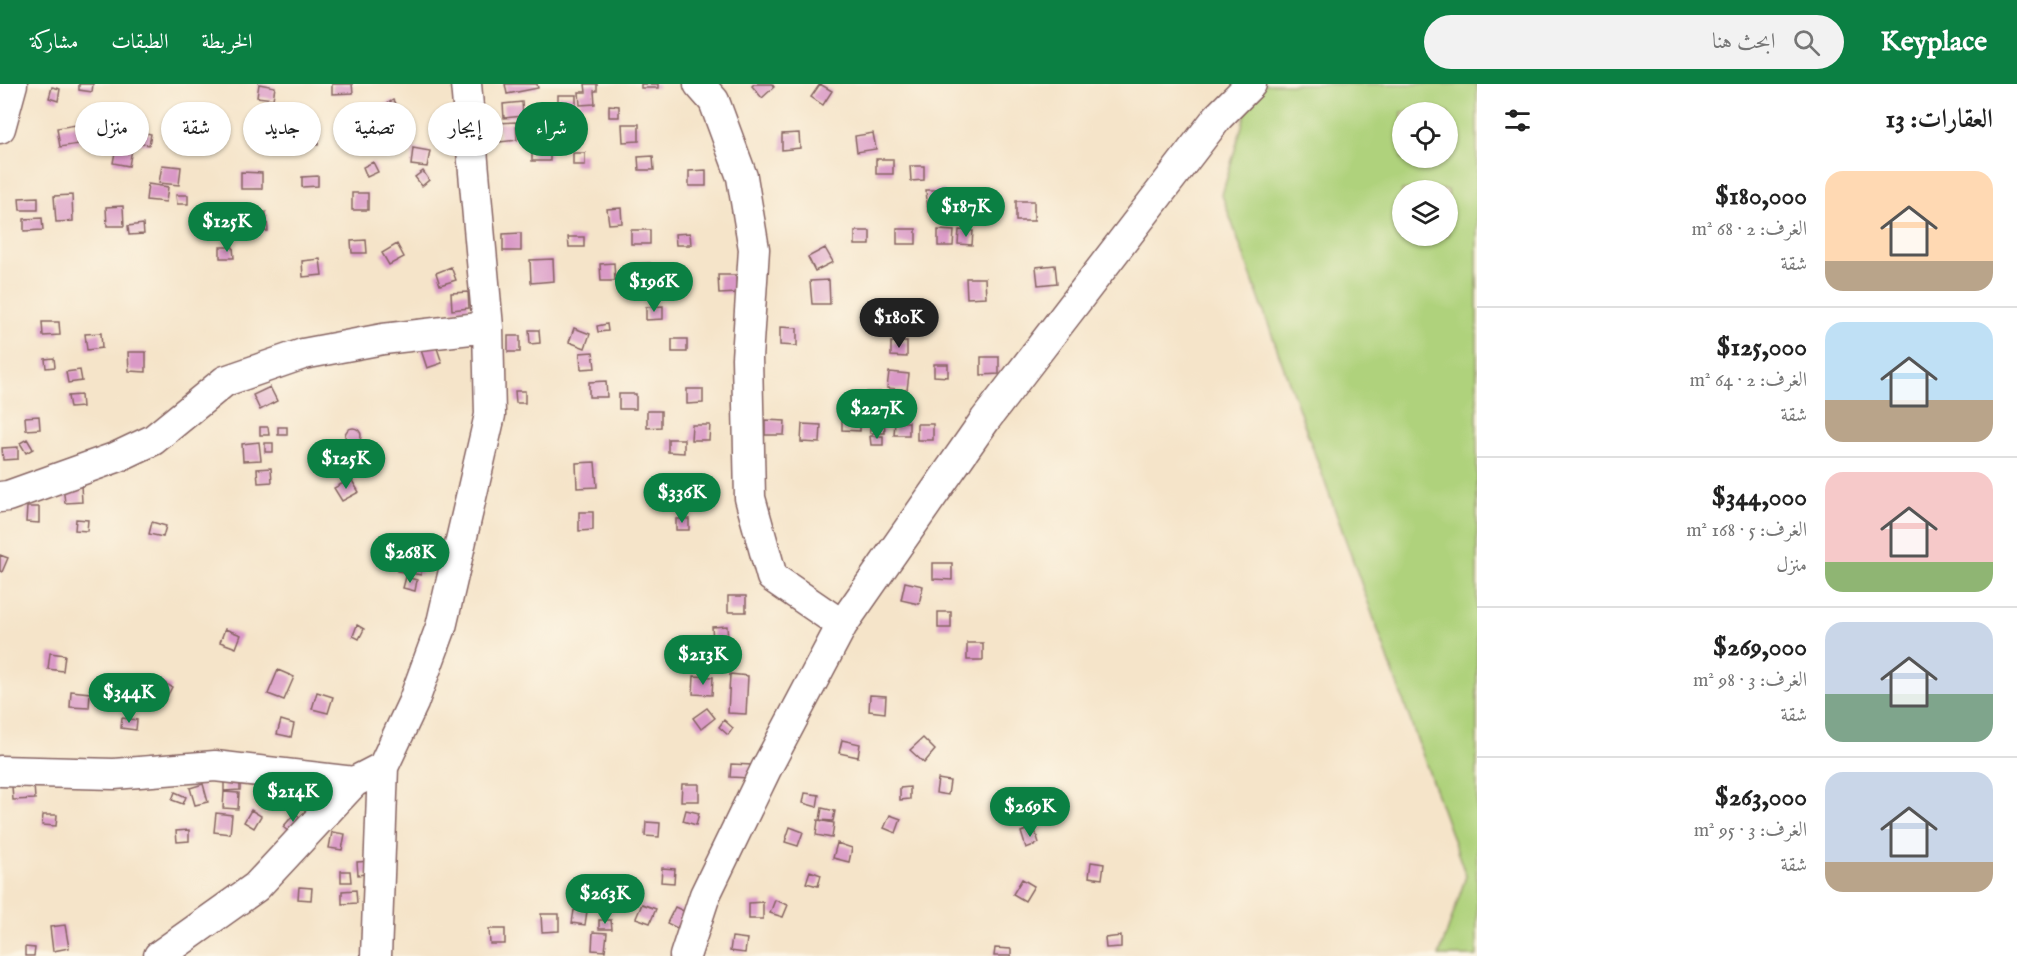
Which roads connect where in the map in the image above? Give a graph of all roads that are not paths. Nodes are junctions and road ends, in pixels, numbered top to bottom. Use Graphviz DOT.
graph roads {
  1 [pos="12,84"];
  2 [pos="466,84"];
  3 [pos="699,84"];
  4 [pos="1251,84"];
  5 [pos="0,128"];
  6 [pos="488,327"];
  7 [pos="0,497"];
  8 [pos="842,625"];
  9 [pos="383,766"];
  10 [pos="0,771"];
  11 [pos="354,782"];
  12 [pos="159,956"];
  13 [pos="376,956"];
  14 [pos="685,956"];
  1 -- 5 [label="street"];
  2 -- 6 [label="street"];
  3 -- 8 [label="street"];
  4 -- 8 [label="street"];
  6 -- 7 [label="street"];
  6 -- 9 [label="street"];
  8 -- 14 [label="street"];
  9 -- 11 [label="street"];
  9 -- 13 [label="street"];
  10 -- 11 [label="street"];
  11 -- 12 [label="street"];
}
